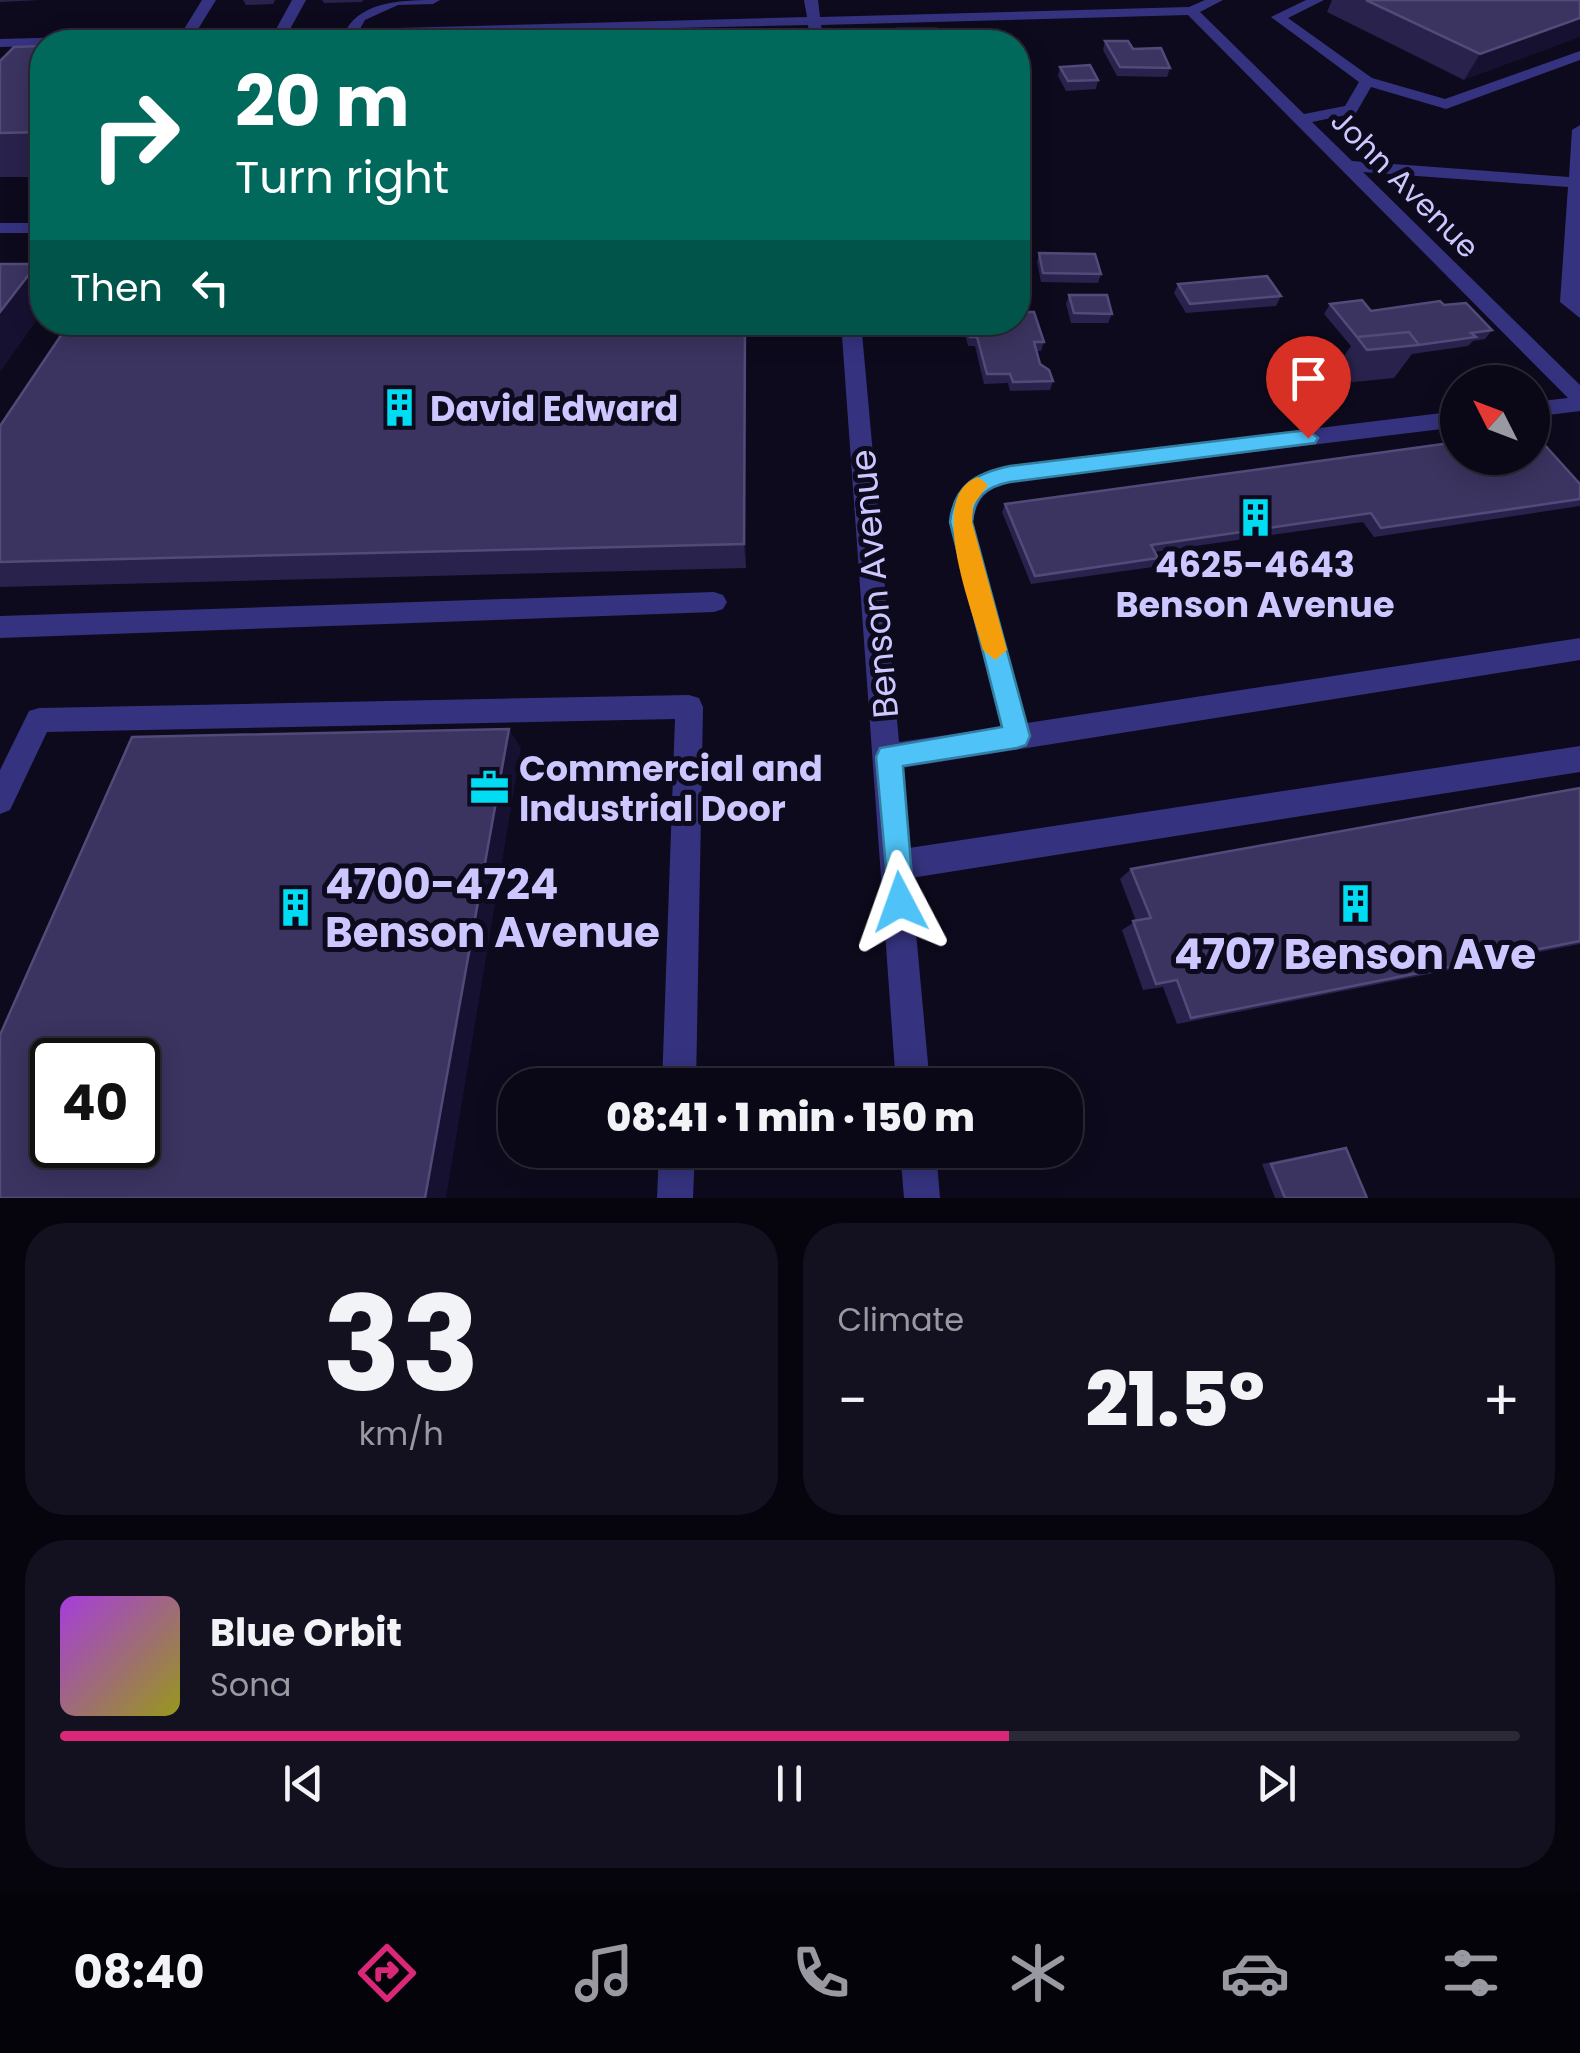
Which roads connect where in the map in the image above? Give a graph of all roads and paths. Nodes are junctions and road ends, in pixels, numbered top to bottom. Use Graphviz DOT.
graph roads {
  1 [pos="209,0"];
  2 [pos="299,0"];
  3 [pos="397,0"];
  4 [pos="433,0"];
  5 [pos="811,0"];
  6 [pos="1216,0"];
  7 [pos="1317,0"];
  8 [pos="1191,11"];
  9 [pos="814,23"];
  10 [pos="190,30"];
  11 [pos="282,30"];
  12 [pos="353,30"];
  13 [pos="519,30"];
  14 [pos="815,30"];
  15 [pos="30,42"];
  16 [pos="0,43"];
  17 [pos="1580,55"];
  18 [pos="1367,80"];
  19 [pos="1300,119"];
  20 [pos="1580,130"];
  21 [pos="1347,166"];
  22 [pos="1576,183"];
  23 [pos="0,228"];
  24 [pos="30,228"];
  25 [pos="1580,312"];
  26 [pos="852,335"];
  27 [pos="1580,400"];
  28 [pos="1550,406"];
  29 [pos="1440,421"];
  30 [pos="714,602"];
  31 [pos="0,627"];
  32 [pos="1580,649"];
  33 [pos="1017,736"];
  34 [pos="889,757"];
  35 [pos="1580,759"];
  36 [pos="0,800"];
  37 [pos="898,866"];
  38 [pos="679,1068"];
  39 [pos="912,1068"];
  40 [pos="676,1168"];
  41 [pos="920,1168"];
  42 [pos="675,1198"];
  43 [pos="922,1198"];
  1 -- 10 [label="street"];
  2 -- 11 [label="street"];
  3 -- 4 [label="street"];
  3 -- 12 [label="street"];
  5 -- 9 [label="street"];
  6 -- 8 [label="street"];
  7 -- 18 [label="street"];
  8 -- 9 [label="street"];
  8 -- 19 [label="street, John Avenue"];
  9 -- 13 [label="street"];
  9 -- 14 [label="street"];
  15 -- 16 [label="street"];
  17 -- 18 [label="street"];
  18 -- 19 [label="street"];
  19 -- 21 [label="street, John Avenue"];
  20 -- 22 [label="street"];
  21 -- 22 [label="street"];
  21 -- 27 [label="street, John Avenue"];
  22 -- 25 [label="street"];
  23 -- 24 [label="street"];
  26 -- 34 [label="street, Benson Avenue"];
  27 -- 28 [label="street"];
  29 -- 33 [label="street"];
  30 -- 31 [label="street"];
  32 -- 33 [label="street"];
  33 -- 34 [label="street"];
  34 -- 37 [label="street, Benson Avenue"];
  35 -- 37 [label="street"];
  36 -- 38 [label="street"];
  37 -- 39 [label="street, Benson Avenue"];
  40 -- 42 [label="street"];
  41 -- 43 [label="street"];
}
